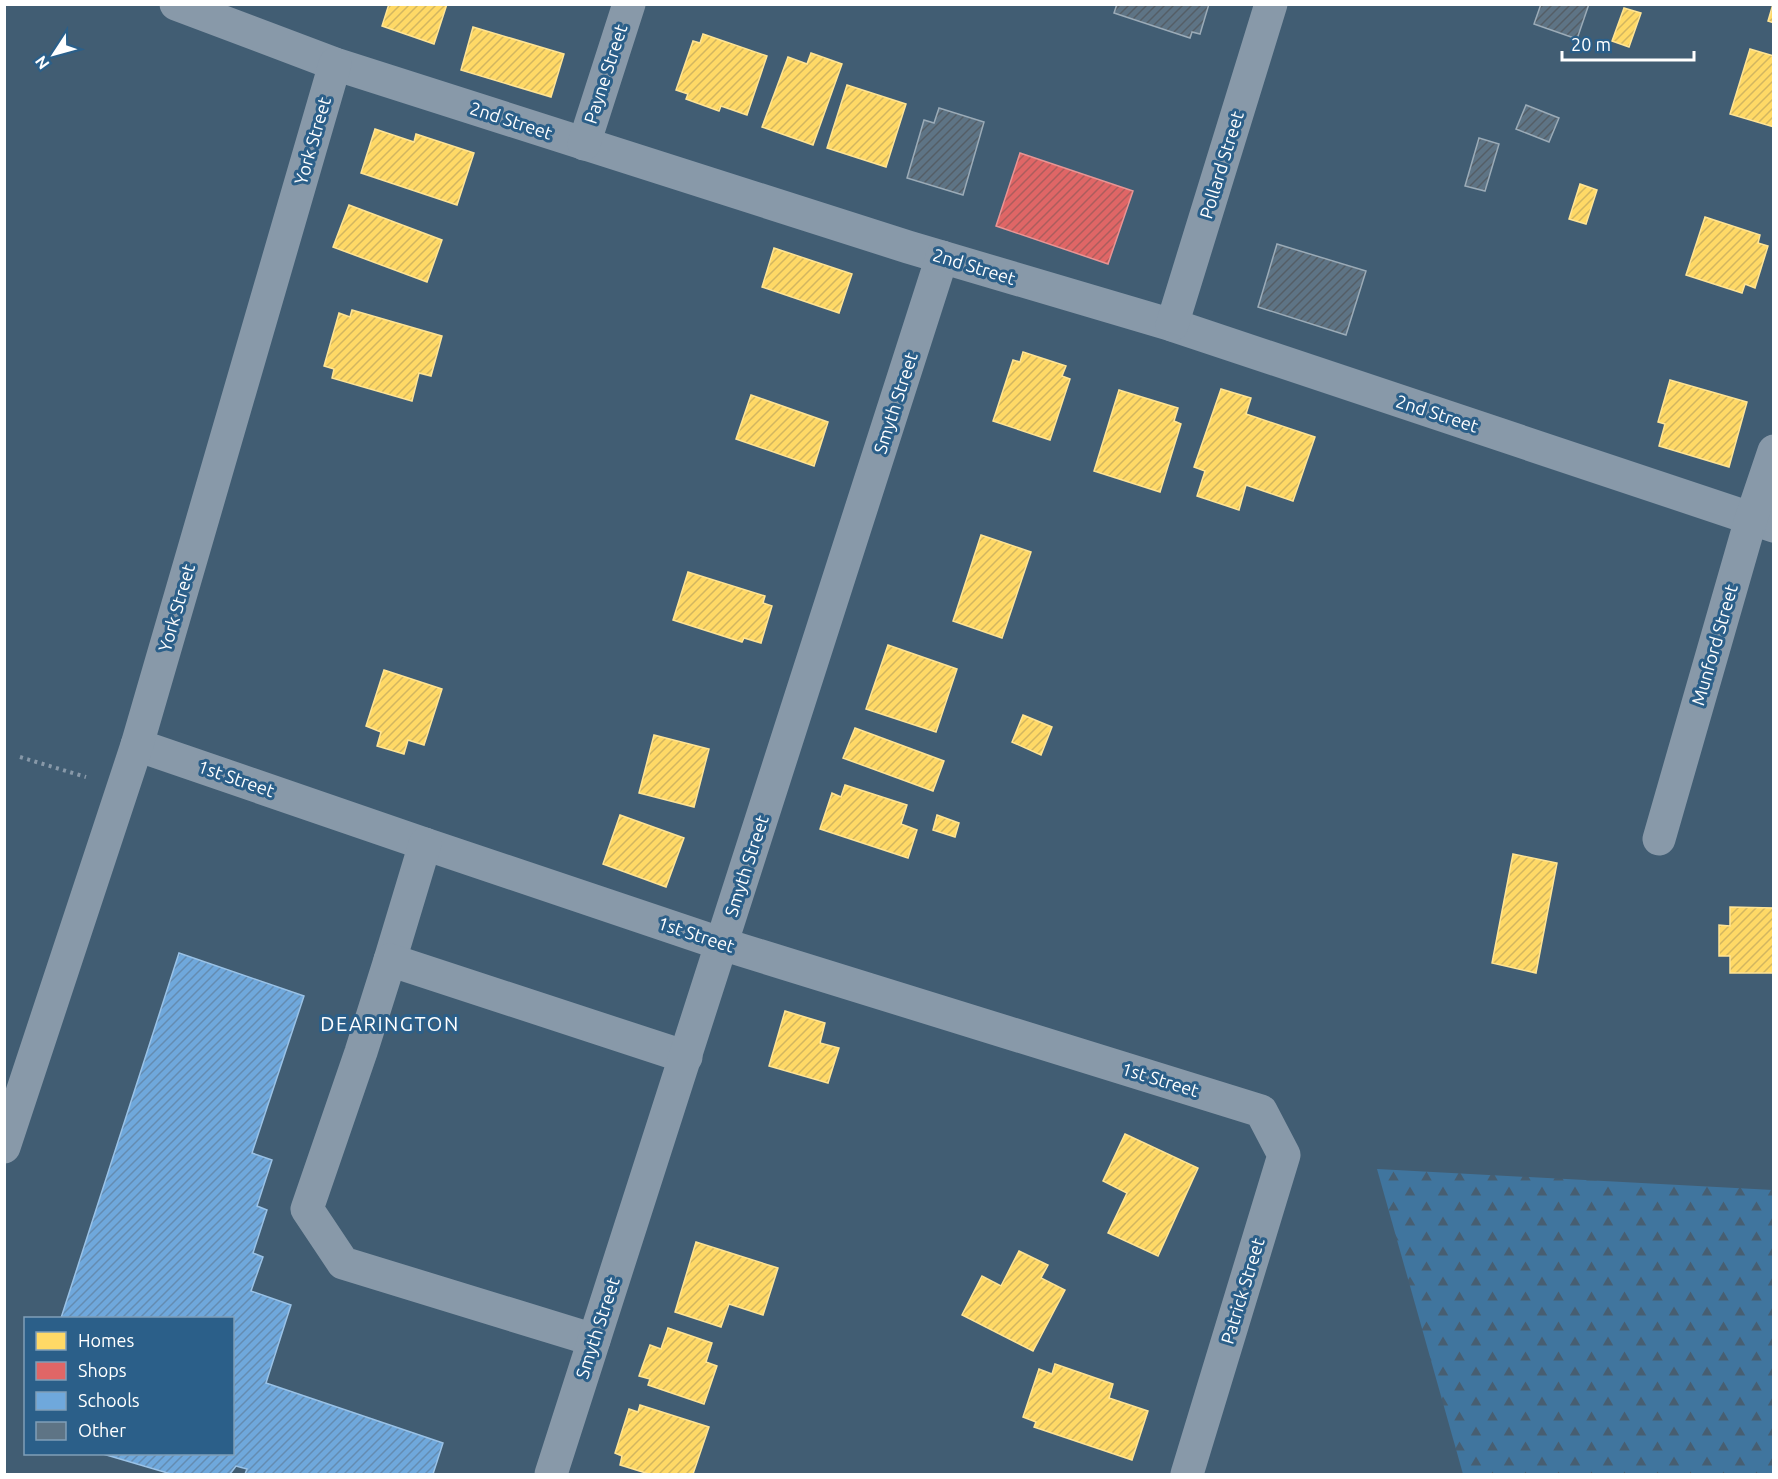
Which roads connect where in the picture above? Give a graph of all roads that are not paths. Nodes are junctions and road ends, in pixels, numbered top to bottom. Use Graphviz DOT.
graph roads {
  1 [pos="176,4"];
  2 [pos="628,4"];
  3 [pos="1271,4"];
  4 [pos="335,64"];
  5 [pos="584,144"];
  6 [pos="942,257"];
  7 [pos="1172,325"];
  8 [pos="1773,451"];
  9 [pos="1762,523"];
  10 [pos="137,745"];
  11 [pos="1659,839"];
  12 [pos="425,844"];
  13 [pos="722,944"];
  14 [pos="390,960"];
  15 [pos="686,1056"];
  16 [pos="1261,1111"];
  17 [pos="4,1147"];
  18 [pos="594,1340"];
  19 [pos="551,1474"];
  20 [pos="1187,1474"];
  1 -- 4 [label="street, 2nd Street"];
  2 -- 5 [label="street, Payne Street"];
  3 -- 7 [label="street, Pollard Street"];
  4 -- 5 [label="street, 2nd Street"];
  4 -- 10 [label="street, York Street"];
  5 -- 6 [label="street, 2nd Street"];
  6 -- 7 [label="street, 2nd Street"];
  6 -- 13 [label="street, Smyth Street"];
  7 -- 9 [label="street, 2nd Street"];
  8 -- 9 [label="street, Munford Street"];
  9 -- 11 [label="street, Munford Street"];
  10 -- 12 [label="street, 1st Street"];
  10 -- 17 [label="street, York Street"];
  12 -- 13 [label="street, 1st Street"];
  12 -- 14 [label="street"];
  13 -- 15 [label="street, Smyth Street"];
  13 -- 16 [label="street, 1st Street"];
  14 -- 15 [label="street"];
  14 -- 18 [label="street"];
  15 -- 18 [label="street, Smyth Street"];
  16 -- 20 [label="street, Patrick Street"];
  18 -- 19 [label="street, Smyth Street"];
}
